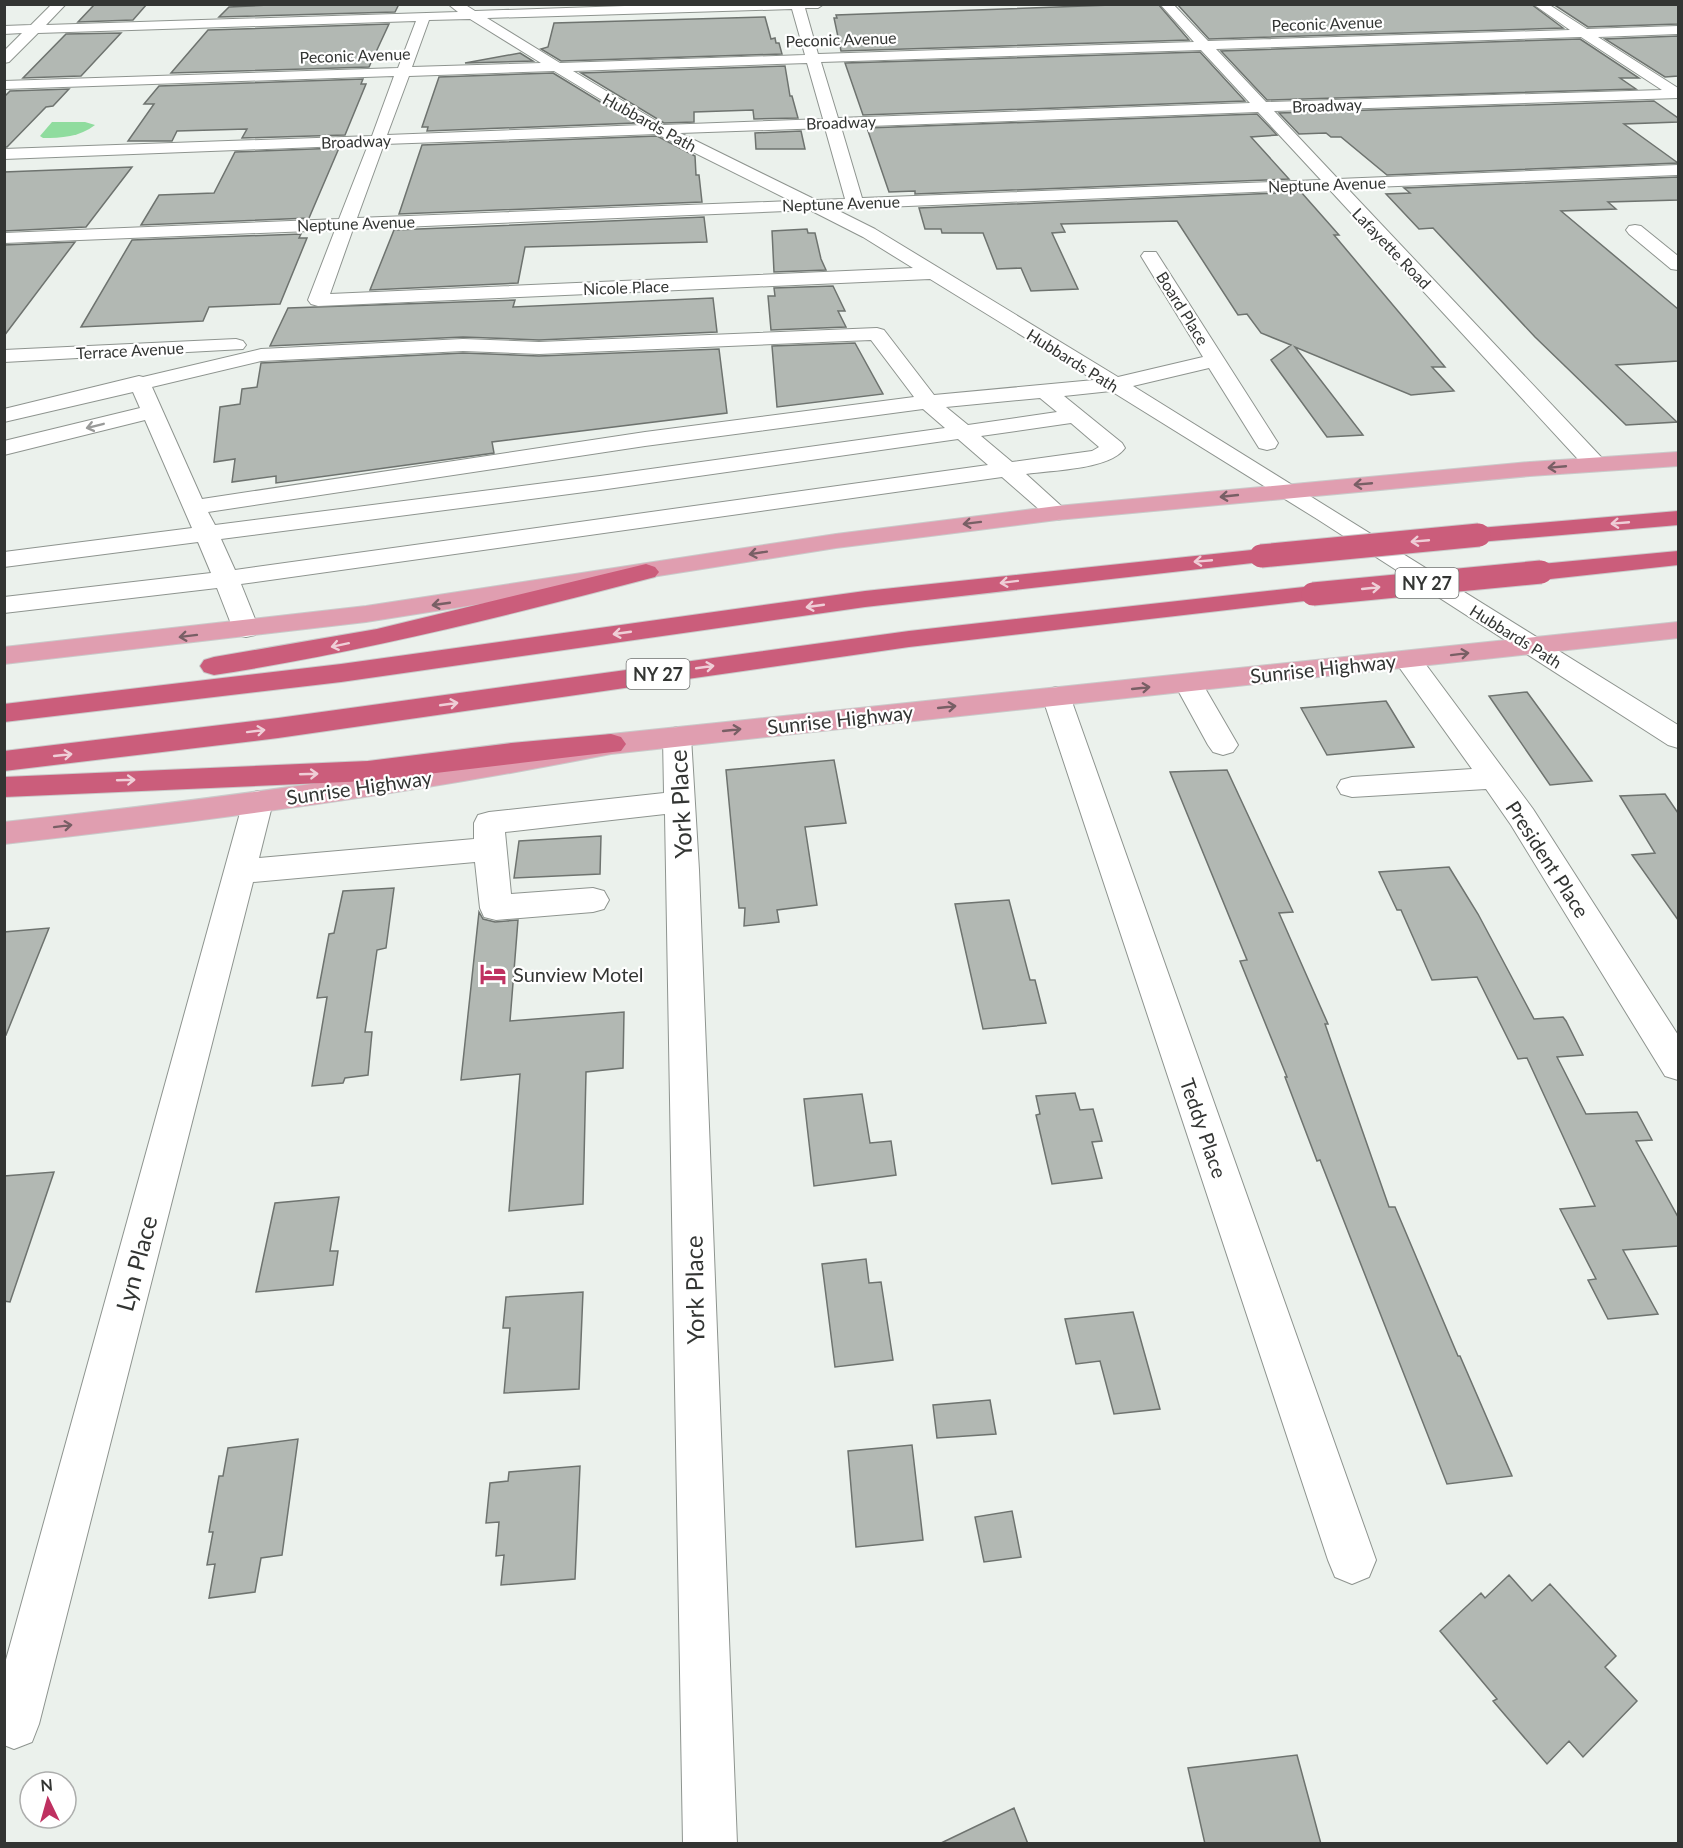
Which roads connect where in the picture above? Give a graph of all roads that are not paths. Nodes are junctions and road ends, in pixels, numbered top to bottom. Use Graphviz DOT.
graph roads {
  1 [pos="60,4"];
  2 [pos="454,4"];
  3 [pos="818,4"];
  4 [pos="1166,4"];
  5 [pos="1539,4"];
  6 [pos="797,5"];
  7 [pos="472,15"];
  8 [pos="424,16"];
  9 [pos="35,29"];
  10 [pos="4,30"];
  11 [pos="1678,30"];
  12 [pos="1582,33"];
  13 [pos="1204,45"];
  14 [pos="812,57"];
  15 [pos="4,59"];
  16 [pos="554,67"];
  17 [pos="403,72"];
  18 [pos="4,86"];
  19 [pos="1678,94"];
  20 [pos="1261,107"];
  21 [pos="831,122"];
  22 [pos="659,129"];
  23 [pos="377,140"];
  24 [pos="4,154"];
  25 [pos="1678,170"];
  26 [pos="1330,183"];
  27 [pos="855,203"];
  28 [pos="809,204"];
  29 [pos="348,223"];
  30 [pos="1635,230"];
  31 [pos="4,238"];
  32 [pos="1150,256"];
  33 [pos="1678,265"];
  34 [pos="934,273"];
  35 [pos="256,344"];
  36 [pos="4,356"];
  37 [pos="1215,360"];
  38 [pos="139,382"];
  39 [pos="1113,385"];
  40 [pos="1046,392"];
  41 [pos="928,402"];
  42 [pos="152,412"];
  43 [pos="4,416"];
  44 [pos="1076,416"];
  45 [pos="963,432"];
  46 [pos="1267,443"];
  47 [pos="4,448"];
  48 [pos="510,459"];
  49 [pos="1678,459"];
  50 [pos="1595,464"];
  51 [pos="1007,470"];
  52 [pos="1287,491"];
  53 [pos="516,494"];
  54 [pos="194,507"];
  55 [pos="1057,513"];
  56 [pos="1678,518"];
  57 [pos="206,535"];
  58 [pos="524,537"];
  59 [pos="1678,558"];
  60 [pos="4,560"];
  61 [pos="646,572"];
  62 [pos="226,579"];
  63 [pos="4,605"];
  64 [pos="246,629"];
  65 [pos="1678,630"];
  66 [pos="1532,646"];
  67 [pos="4,656"];
  68 [pos="1408,660"];
  69 [pos="1188,683"];
  70 [pos="1056,696"];
  71 [pos="4,700"];
  72 [pos="4,712"];
  73 [pos="677,736"];
  74 [pos="1678,738"];
  75 [pos="611,744"];
  76 [pos="1223,745"];
  77 [pos="4,761"];
  78 [pos="1495,778"];
  79 [pos="4,787"];
  80 [pos="1352,787"];
  81 [pos="258,802"];
  82 [pos="680,802"];
  83 [pos="4,833"];
  84 [pos="490,849"];
  85 [pos="240,871"];
  86 [pos="593,900"];
  87 [pos="1678,1065"];
  88 [pos="1352,1560"];
  89 [pos="14,1724"];
  90 [pos="710,1844"];
  1 -- 9 [label="street"];
  2 -- 7 [label="street, Hubbards Path"];
  3 -- 6 [label="street"];
  4 -- 13 [label="street, Lafayette Road"];
  5 -- 12 [label="street"];
  6 -- 7 [label="street"];
  6 -- 14 [label="street"];
  7 -- 8 [label="street"];
  7 -- 16 [label="street, Hubbards Path"];
  8 -- 9 [label="street"];
  8 -- 17 [label="street"];
  9 -- 10 [label="street"];
  9 -- 15 [label="street"];
  11 -- 12 [label="street, Peconic Avenue"];
  12 -- 13 [label="street, Peconic Avenue"];
  12 -- 19 [label="street"];
  13 -- 14 [label="street, Peconic Avenue"];
  13 -- 20 [label="street, Lafayette Road"];
  14 -- 16 [label="street, Peconic Avenue"];
  14 -- 21 [label="street"];
  16 -- 17 [label="street, Peconic Avenue"];
  16 -- 22 [label="street, Hubbards Path"];
  17 -- 18 [label="street, Peconic Avenue"];
  17 -- 23 [label="street"];
  19 -- 20 [label="street, Broadway"];
  20 -- 21 [label="street, Broadway"];
  20 -- 26 [label="street, Lafayette Road"];
  21 -- 22 [label="street, Broadway"];
  21 -- 27 [label="street"];
  22 -- 23 [label="street, Broadway"];
  22 -- 28 [label="street, Hubbards Path"];
  23 -- 24 [label="street, Broadway"];
  23 -- 29 [label="street"];
  25 -- 26 [label="street, Neptune Avenue"];
  26 -- 27 [label="street, Neptune Avenue"];
  26 -- 50 [label="street, Lafayette Road"];
  27 -- 28 [label="street, Neptune Avenue"];
  28 -- 29 [label="street, Neptune Avenue"];
  28 -- 34 [label="street, Hubbards Path"];
  29 -- 31 [label="street, Neptune Avenue"];
  29 -- 34 [label="street, Nicole Place"];
  30 -- 33 [label="street"];
  32 -- 37 [label="street, Board Place"];
  34 -- 39 [label="street, Hubbards Path"];
  35 -- 36 [label="street, Terrace Avenue"];
  37 -- 39 [label="street, Board Place"];
  37 -- 46 [label="street, Board Place"];
  38 -- 41 [label="street"];
  38 -- 42 [label="street"];
  38 -- 43 [label="street"];
  39 -- 40 [label="street, Board Place"];
  39 -- 52 [label="street, Hubbards Path"];
  40 -- 41 [label="street, Board Place"];
  40 -- 44 [label="street"];
  41 -- 45 [label="street"];
  41 -- 48 [label="street, Board Place"];
  42 -- 47 [label="street, one-way"];
  42 -- 54 [label="street"];
  44 -- 45 [label="street"];
  44 -- 51 [label="street"];
  45 -- 51 [label="street"];
  45 -- 53 [label="street"];
  48 -- 53 [label="street"];
  48 -- 54 [label="street, Board Place"];
  49 -- 50 [label="main road"];
  50 -- 52 [label="main road, one-way"];
  51 -- 55 [label="street"];
  51 -- 58 [label="street"];
  52 -- 55 [label="main road, one-way"];
  52 -- 66 [label="street, Hubbards Path"];
  53 -- 57 [label="street"];
  53 -- 58 [label="street"];
  54 -- 57 [label="street"];
  55 -- 61 [label="main road, one-way"];
  56 -- 72 [label="highway, NY 27, one-way, bridge"];
  57 -- 60 [label="street"];
  57 -- 62 [label="street"];
  58 -- 62 [label="street"];
  77 -- 59 [label="highway, NY 27, one-way, bridge"];
  61 -- 64 [label="main road, one-way"];
  61 -- 71 [label="highway, one-way"];
  62 -- 63 [label="street"];
  62 -- 64 [label="street"];
  64 -- 67 [label="main road, one-way"];
  65 -- 66 [label="main road, Sunrise Highway"];
  68 -- 66 [label="main road, Sunrise Highway, one-way"];
  66 -- 74 [label="street, Hubbards Path"];
  68 -- 69 [label="main road, Sunrise Highway"];
  68 -- 78 [label="street, President Place"];
  70 -- 69 [label="main road, Sunrise Highway, one-way"];
  69 -- 76 [label="street"];
  73 -- 70 [label="main road, Sunrise Highway, one-way"];
  70 -- 88 [label="street, Teddy Place"];
  73 -- 75 [label="main road, Sunrise Highway"];
  73 -- 82 [label="street, York Place"];
  79 -- 75 [label="highway, one-way"];
  75 -- 81 [label="main road, Sunrise Highway"];
  78 -- 80 [label="street"];
  78 -- 87 [label="street, President Place"];
  83 -- 81 [label="main road, Sunrise Highway, one-way"];
  81 -- 85 [label="street, Lyn Place"];
  82 -- 84 [label="street"];
  82 -- 90 [label="street, York Place"];
  84 -- 85 [label="street"];
  84 -- 86 [label="street"];
  85 -- 89 [label="street, Lyn Place"];
}
